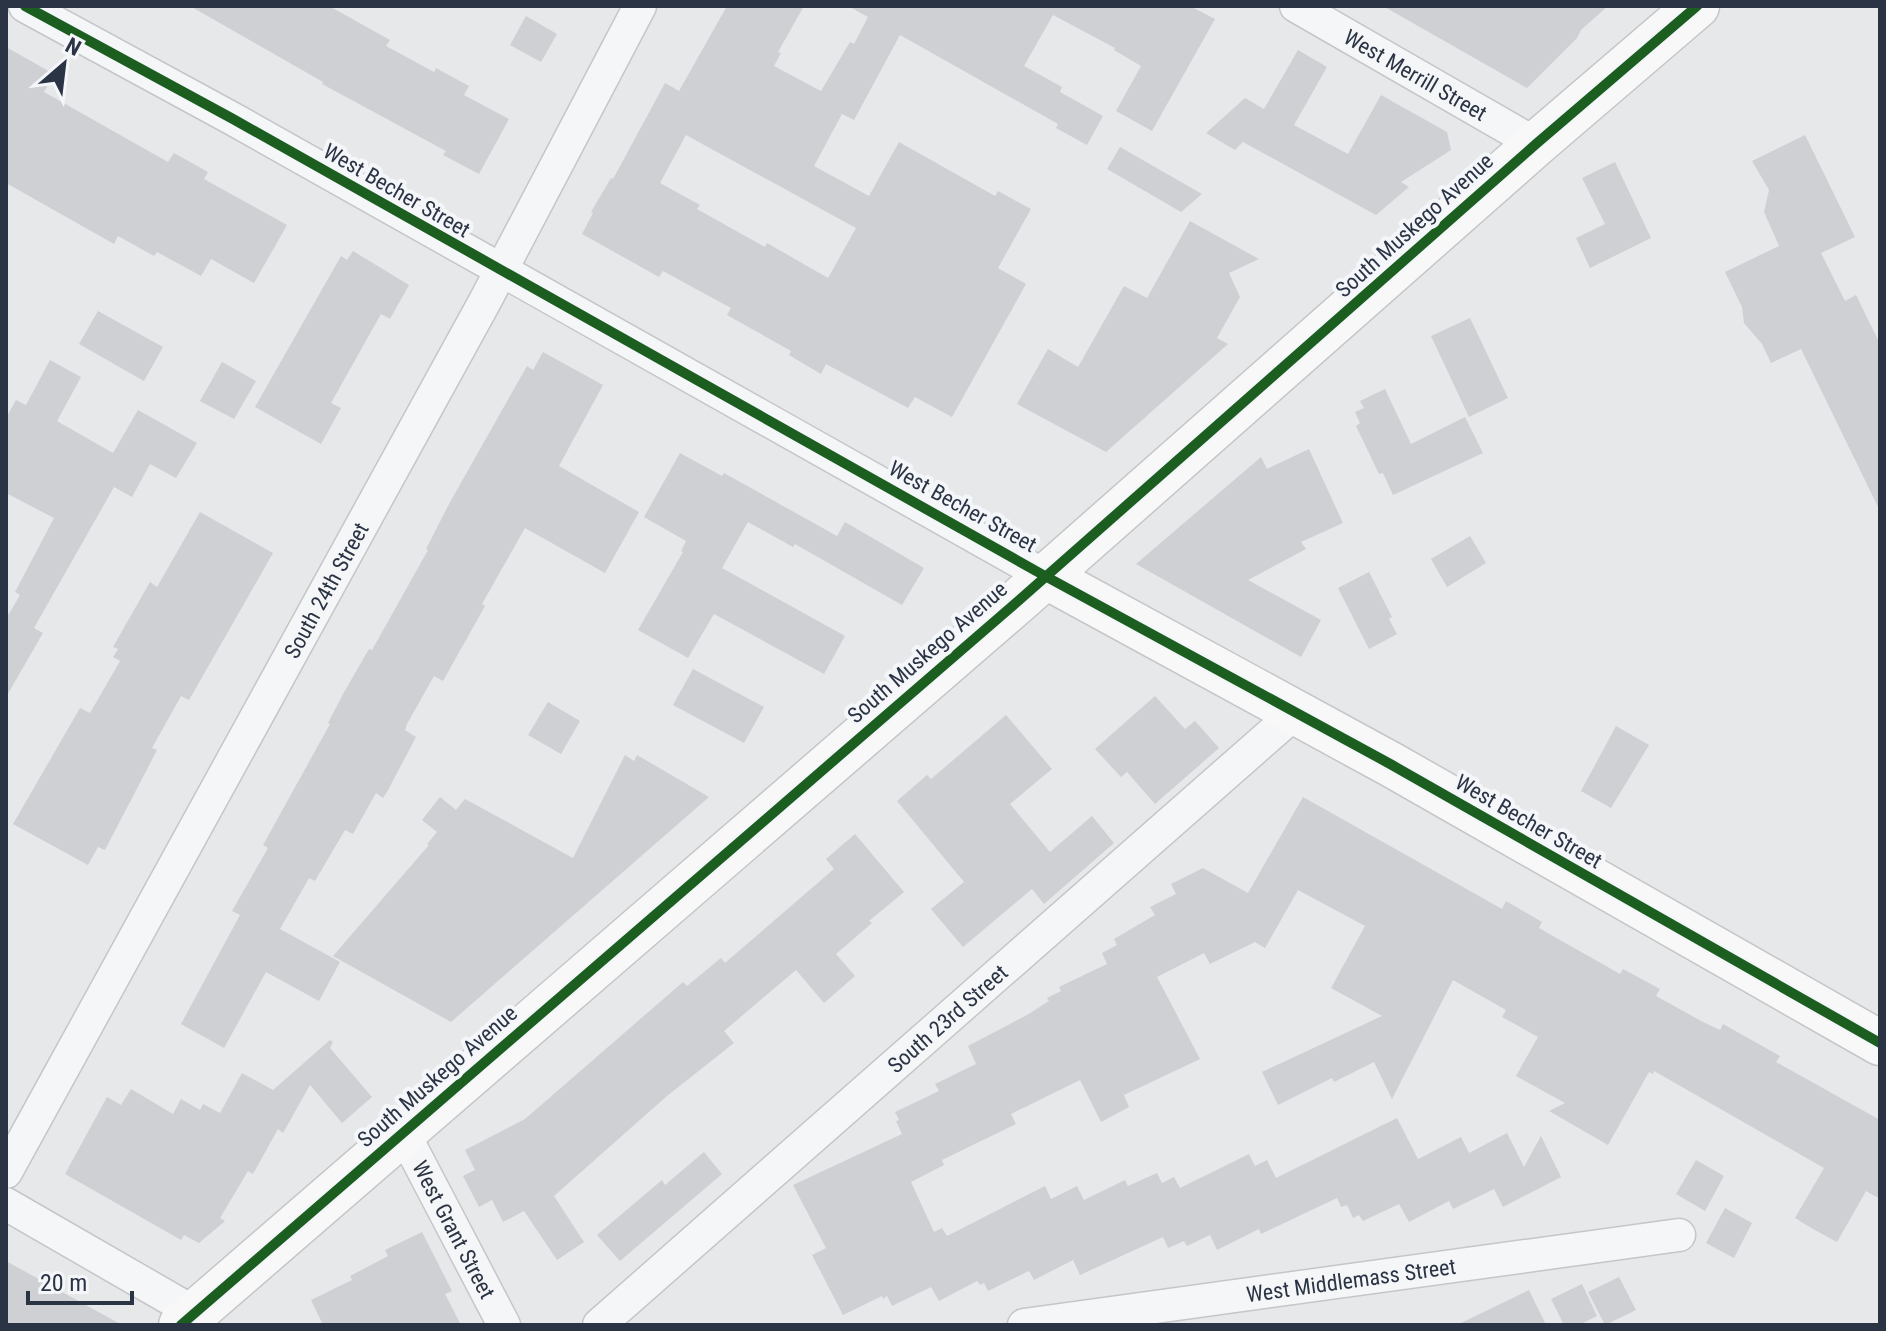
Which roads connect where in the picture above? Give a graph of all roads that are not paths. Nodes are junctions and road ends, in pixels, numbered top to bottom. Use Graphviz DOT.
graph roads {
  1 [pos="25,6"];
  2 [pos="640,6"];
  3 [pos="1697,6"];
  4 [pos="1310,9"];
  5 [pos="1536,144"];
  6 [pos="501,271"];
  7 [pos="1045,576"];
  8 [pos="1295,713"];
  9 [pos="1880,1043"];
  10 [pos="403,1132"];
  11 [pos="6,1172"];
  12 [pos="6,1204"];
  13 [pos="1679,1235"];
  14 [pos="188,1319"];
  15 [pos="504,1325"];
  16 [pos="599,1325"];
  17 [pos="1024,1325"];
  1 -- 6 [label="street, West Becher Street"];
  2 -- 6 [label="street, South 24th Street"];
  3 -- 5 [label="street, South Muskego Avenue"];
  4 -- 5 [label="street, West Merrill Street"];
  5 -- 7 [label="street, South Muskego Avenue"];
  6 -- 7 [label="street, West Becher Street"];
  6 -- 11 [label="street, South 24th Street"];
  7 -- 8 [label="street, West Becher Street"];
  7 -- 10 [label="street, South Muskego Avenue"];
  8 -- 9 [label="street, West Becher Street"];
  8 -- 16 [label="street, South 23rd Street"];
  10 -- 14 [label="street, South Muskego Avenue"];
  10 -- 15 [label="street, West Grant Street"];
  12 -- 14 [label="street"];
  13 -- 17 [label="street, West Middlemass Street"];
}
